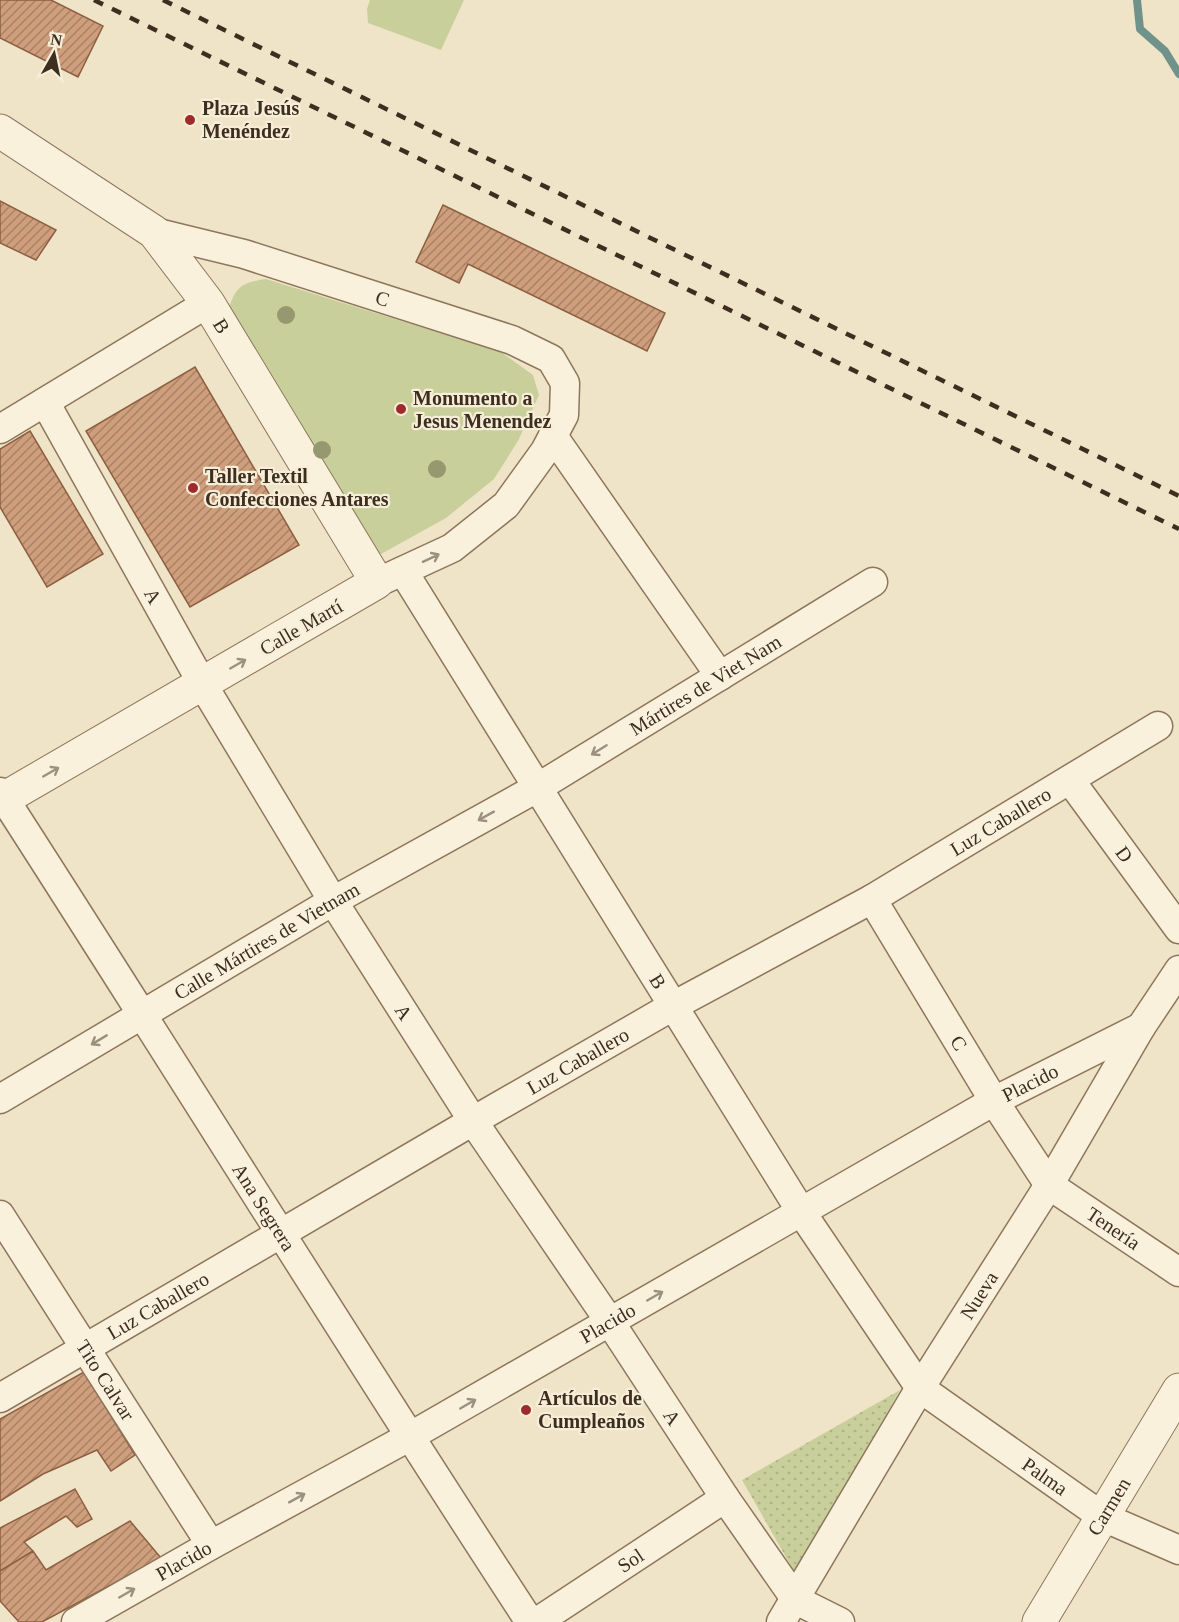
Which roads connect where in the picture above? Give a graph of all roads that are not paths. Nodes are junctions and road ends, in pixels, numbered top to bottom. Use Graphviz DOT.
graph roads {
  1 [pos="0,131"];
  2 [pos="154,232"];
  3 [pos="208,303"];
  4 [pos="45,402"];
  5 [pos="558,425"];
  6 [pos="0,429"];
  7 [pos="390,577"];
  8 [pos="873,582"];
  9 [pos="720,676"];
  10 [pos="203,685"];
  11 [pos="1158,726"];
  12 [pos="1070,780"];
  13 [pos="537,788"];
  14 [pos="1,797"];
  15 [pos="872,899"];
  16 [pos="333,901"];
  17 [pos="1179,929"];
  18 [pos="1179,970"];
  19 [pos="673,1006"];
  20 [pos="142,1014"];
  21 [pos="1141,1027"];
  22 [pos="0,1099"];
  23 [pos="994,1101"];
  24 [pos="473,1120"];
  25 [pos="1049,1185"];
  26 [pos="802,1213"];
  27 [pos="0,1215"];
  28 [pos="282,1233"];
  29 [pos="1179,1272"];
  30 [pos="610,1322"];
  31 [pos="85,1349"];
  32 [pos="920,1388"];
  33 [pos="1179,1390"];
  34 [pos="0,1398"];
  35 [pos="409,1437"];
  36 [pos="725,1498"];
  37 [pos="1103,1517"];
  38 [pos="211,1545"];
  39 [pos="1179,1550"];
  40 [pos="789,1611"];
  41 [pos="76,1622"];
  42 [pos="530,1622"];
  43 [pos="537,1622"];
  44 [pos="840,1622"];
  45 [pos="1039,1622"];
  1 -- 2 [label="street, B"];
  2 -- 3 [label="street, B"];
  2 -- 5 [label="street, C"];
  3 -- 4 [label="street"];
  3 -- 7 [label="street, B"];
  4 -- 6 [label="street"];
  4 -- 10 [label="street, A"];
  7 -- 5 [label="street, Calle Martí, one-way"];
  5 -- 9 [label="street"];
  10 -- 7 [label="street, Calle Martí, one-way"];
  7 -- 13 [label="street, B"];
  8 -- 9 [label="street, Mártires de Viet Nam"];
  9 -- 13 [label="street, Mártires de Viet Nam, one-way"];
  14 -- 10 [label="street, Calle Martí, one-way"];
  10 -- 16 [label="street, A"];
  11 -- 12 [label="street, Luz Caballero"];
  12 -- 15 [label="street, Luz Caballero"];
  12 -- 17 [label="street, D"];
  13 -- 16 [label="street, Calle Mártires de Vietnam, one-way"];
  13 -- 19 [label="street, B"];
  14 -- 20 [label="street, Ana Segrera"];
  15 -- 19 [label="street, Luz Caballero"];
  15 -- 23 [label="street, C"];
  16 -- 20 [label="street, Calle Mártires de Vietnam"];
  16 -- 24 [label="street, A"];
  18 -- 21 [label="street, Nueva"];
  19 -- 24 [label="street, Luz Caballero"];
  19 -- 26 [label="street, B"];
  20 -- 22 [label="street, Calle Mártires de Vietnam, one-way"];
  20 -- 28 [label="street, Ana Segrera"];
  21 -- 23 [label="street, Placido"];
  21 -- 25 [label="street, Nueva"];
  23 -- 25 [label="street, C"];
  23 -- 26 [label="street, Placido"];
  24 -- 28 [label="street, Luz Caballero"];
  24 -- 30 [label="street, A"];
  25 -- 29 [label="street, Tenería"];
  25 -- 32 [label="street, Nueva"];
  30 -- 26 [label="street, Placido, one-way"];
  26 -- 32 [label="street, B"];
  27 -- 31 [label="street, Tito Calvar"];
  28 -- 31 [label="street, Luz Caballero"];
  28 -- 35 [label="street, Ana Segrera"];
  35 -- 30 [label="street, Placido, one-way"];
  30 -- 36 [label="street, A"];
  31 -- 34 [label="street, Luz Caballero"];
  31 -- 38 [label="street, Tito Calvar"];
  32 -- 37 [label="street, Palma"];
  32 -- 40 [label="street, Nueva"];
  33 -- 37 [label="street, Carmen"];
  38 -- 35 [label="street, Placido, one-way"];
  35 -- 42 [label="street, Ana Segrera"];
  36 -- 40 [label="street, A"];
  36 -- 43 [label="street, Sol"];
  37 -- 39 [label="street, Palma"];
  37 -- 45 [label="street, Carmen"];
  41 -- 38 [label="street, Placido, one-way"];
  40 -- 44 [label="street"];
}
